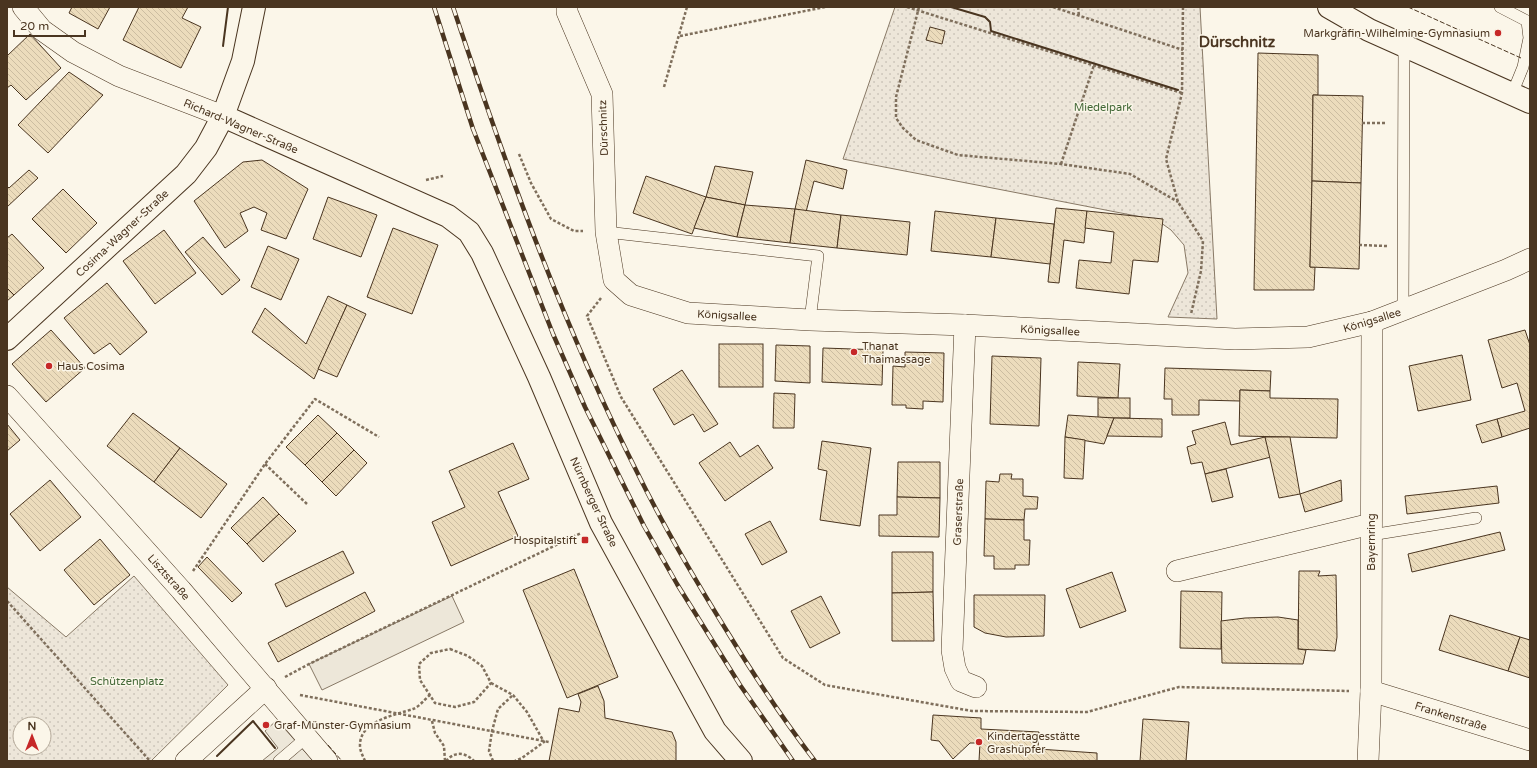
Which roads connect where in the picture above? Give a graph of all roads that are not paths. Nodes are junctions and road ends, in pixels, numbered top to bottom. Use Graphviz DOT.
graph roads {
  1 [pos="23,7"];
  2 [pos="254,7"];
  3 [pos="567,7"];
  4 [pos="1330,7"];
  5 [pos="1500,7"];
  6 [pos="1404,46"];
  7 [pos="1521,98"];
  8 [pos="223,116"];
  9 [pos="469,232"];
  10 [pos="606,232"];
  11 [pos="1530,259"];
  12 [pos="1403,310"];
  13 [pos="810,320"];
  14 [pos="1372,322"];
  15 [pos="966,325"];
  16 [pos="7,339"];
  17 [pos="7,396"];
  18 [pos="1476,518"];
  19 [pos="1371,529"];
  20 [pos="1177,571"];
  21 [pos="976,687"];
  22 [pos="266,688"];
  23 [pos="1371,691"];
  24 [pos="307,737"];
  25 [pos="1530,740"];
  26 [pos="186,761"];
  27 [pos="279,761"];
  28 [pos="328,761"];
  29 [pos="741,761"];
  30 [pos="1368,761"];
  1 -- 8 [label="street, Richard-Wagner-Straße"];
  2 -- 8 [label="main road, Cosima-Wagner-Straße"];
  3 -- 10 [label="street, Dürschnitz"];
  4 -- 6 [label="main road"];
  5 -- 7 [label="lane"];
  6 -- 7 [label="main road"];
  6 -- 12 [label="lane"];
  8 -- 9 [label="main road, Richard-Wagner-Straße"];
  8 -- 16 [label="main road, Cosima-Wagner-Straße"];
  9 -- 29 [label="main road, Nürnberger Straße"];
  10 -- 13 [label="street, Königsallee"];
  10 -- 13 [label="lane"];
  11 -- 12 [label="street, Königsallee"];
  12 -- 14 [label="street, Königsallee"];
  13 -- 15 [label="street, Königsallee"];
  14 -- 15 [label="street, Königsallee"];
  14 -- 19 [label="street, Bayernring"];
  15 -- 21 [label="street, Graserstraße"];
  17 -- 22 [label="street, Lisztstraße"];
  18 -- 19 [label="lane"];
  19 -- 20 [label="street"];
  19 -- 23 [label="street, Bayernring"];
  22 -- 24 [label="street, Lisztstraße"];
  22 -- 26 [label="street"];
  23 -- 25 [label="street, Frankenstraße"];
  23 -- 30 [label="street, Bayernring"];
  24 -- 27 [label="lane"];
  24 -- 28 [label="street, Lisztstraße"];
}
